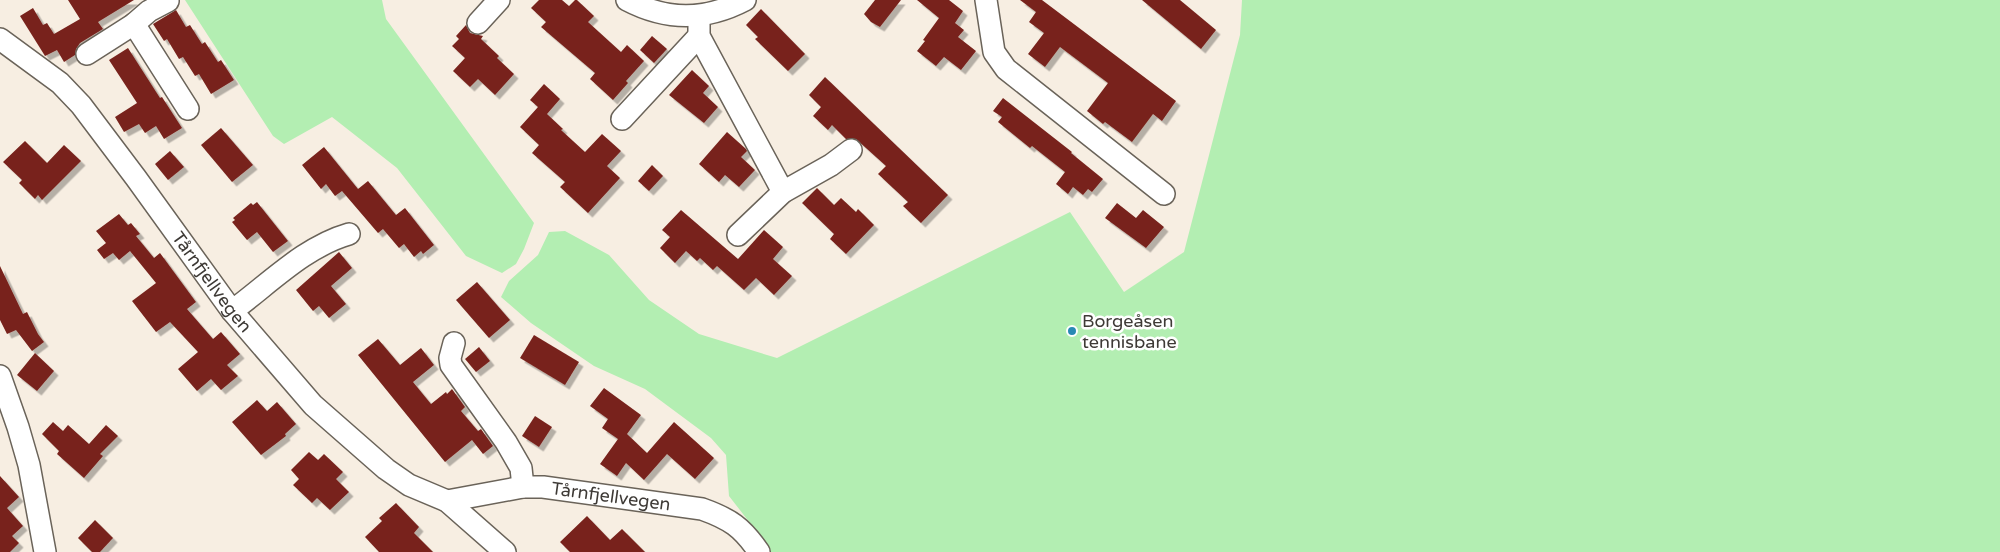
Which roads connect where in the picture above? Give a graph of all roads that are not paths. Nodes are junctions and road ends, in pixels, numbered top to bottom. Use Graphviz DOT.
graph roads {
  1 [pos="499,0"];
  2 [pos="627,0"];
  3 [pos="745,0"];
  4 [pos="986,0"];
  5 [pos="168,1"];
  6 [pos="134,24"];
  7 [pos="478,24"];
  8 [pos="699,26"];
  9 [pos="0,39"];
  10 [pos="86,54"];
  11 [pos="188,109"];
  12 [pos="622,119"];
  13 [pos="851,150"];
  14 [pos="783,192"];
  15 [pos="1164,194"];
  16 [pos="349,234"];
  17 [pos="738,235"];
  18 [pos="232,311"];
  19 [pos="454,343"];
  20 [pos="0,376"];
  21 [pos="4,407"];
  22 [pos="523,487"];
  23 [pos="447,500"];
  24 [pos="45,552"];
  25 [pos="505,552"];
  26 [pos="759,552"];
  1 -- 7 [label="street"];
  2 -- 8 [label="street"];
  3 -- 8 [label="street"];
  4 -- 15 [label="street"];
  5 -- 6 [label="street"];
  6 -- 10 [label="street"];
  6 -- 11 [label="street"];
  8 -- 12 [label="street"];
  8 -- 14 [label="street"];
  9 -- 18 [label="street, Tårnfjellvegen"];
  13 -- 14 [label="street"];
  14 -- 17 [label="street"];
  16 -- 18 [label="street"];
  18 -- 23 [label="street, Tårnfjellvegen"];
  19 -- 22 [label="street"];
  20 -- 21 [label="street"];
  21 -- 24 [label="street"];
  22 -- 23 [label="street, Tårnfjellvegen"];
  22 -- 26 [label="street, Tårnfjellvegen"];
  23 -- 25 [label="street, Tårnfjellvegen"];
}
